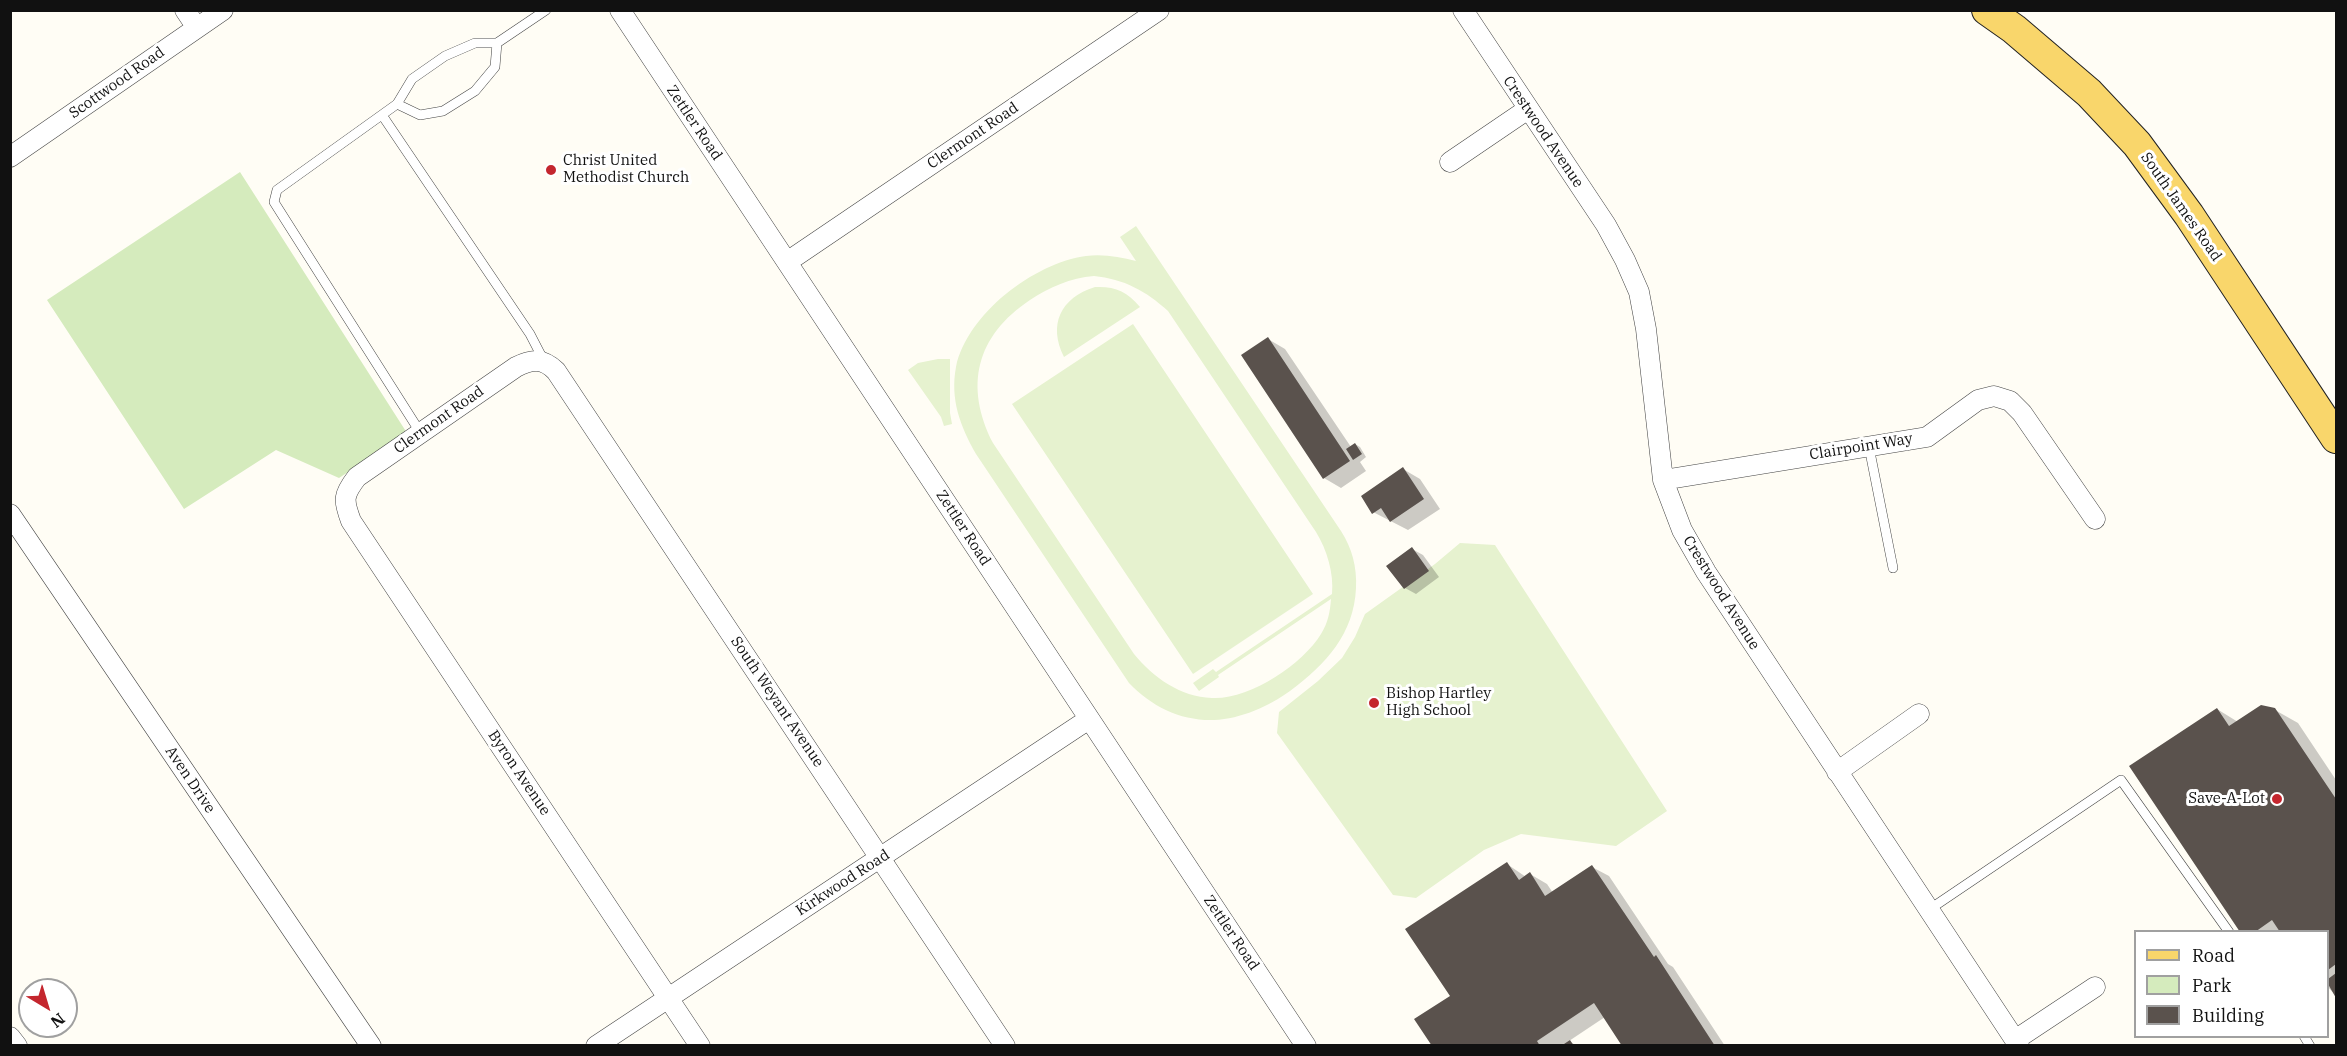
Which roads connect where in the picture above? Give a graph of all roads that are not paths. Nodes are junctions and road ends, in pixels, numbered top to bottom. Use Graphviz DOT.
graph roads {
  1 [pos="185,10"];
  2 [pos="223,10"];
  3 [pos="546,10"];
  4 [pos="620,10"];
  5 [pos="1462,10"];
  6 [pos="1987,10"];
  7 [pos="1152,13"];
  8 [pos="197,28"];
  9 [pos="497,44"];
  10 [pos="397,104"];
  11 [pos="1528,109"];
  12 [pos="382,115"];
  13 [pos="10,157"];
  14 [pos="1450,162"];
  15 [pos="787,261"];
  16 [pos="544,362"];
  17 [pos="420,432"];
  18 [pos="2337,438"];
  19 [pos="1869,446"];
  20 [pos="1663,480"];
  21 [pos="345,497"];
  22 [pos="10,514"];
  23 [pos="2095,519"];
  24 [pos="1893,568"];
  25 [pos="1919,714"];
  26 [pos="1089,719"];
  27 [pos="1837,772"];
  28 [pos="880,858"];
  29 [pos="1930,909"];
  30 [pos="2228,930"];
  31 [pos="2095,987"];
  32 [pos="668,997"];
  33 [pos="10,1036"];
  34 [pos="2017,1043"];
  35 [pos="17,1046"];
  36 [pos="370,1046"];
  37 [pos="596,1046"];
  38 [pos="700,1046"];
  39 [pos="1005,1046"];
  40 [pos="1306,1046"];
  1 -- 8 [label="street"];
  2 -- 8 [label="street, Scottwood Road"];
  3 -- 9 [label="lane"];
  4 -- 15 [label="street, Zettler Road"];
  5 -- 11 [label="street, Crestwood Avenue"];
  6 -- 18 [label="main road, South James Road"];
  7 -- 15 [label="street, Clermont Road"];
  8 -- 13 [label="street, Scottwood Road"];
  9 -- 10 [label="lane"];
  9 -- 10 [label="lane"];
  10 -- 12 [label="lane"];
  11 -- 14 [label="street"];
  11 -- 20 [label="street, Crestwood Avenue"];
  12 -- 16 [label="lane"];
  12 -- 17 [label="lane"];
  15 -- 26 [label="street, Zettler Road"];
  16 -- 17 [label="street, Clermont Road"];
  16 -- 28 [label="street, South Weyant Avenue"];
  17 -- 21 [label="street, Clermont Road"];
  19 -- 20 [label="street, Clairpoint Way"];
  19 -- 23 [label="street, Clairpoint Way"];
  19 -- 24 [label="lane"];
  20 -- 27 [label="street, Crestwood Avenue"];
  21 -- 32 [label="street, Byron Avenue"];
  22 -- 36 [label="street, Aven Drive"];
  25 -- 27 [label="street"];
  26 -- 28 [label="street, Kirkwood Road"];
  26 -- 40 [label="street, Zettler Road"];
  27 -- 29 [label="street, Crestwood Avenue"];
  28 -- 32 [label="street, Kirkwood Road"];
  28 -- 39 [label="street, South Weyant Avenue"];
  29 -- 30 [label="lane"];
  29 -- 34 [label="street, Crestwood Avenue"];
  31 -- 34 [label="street"];
  32 -- 37 [label="street, Kirkwood Road"];
  32 -- 38 [label="street, Byron Avenue"];
  33 -- 35 [label="street"];
}
